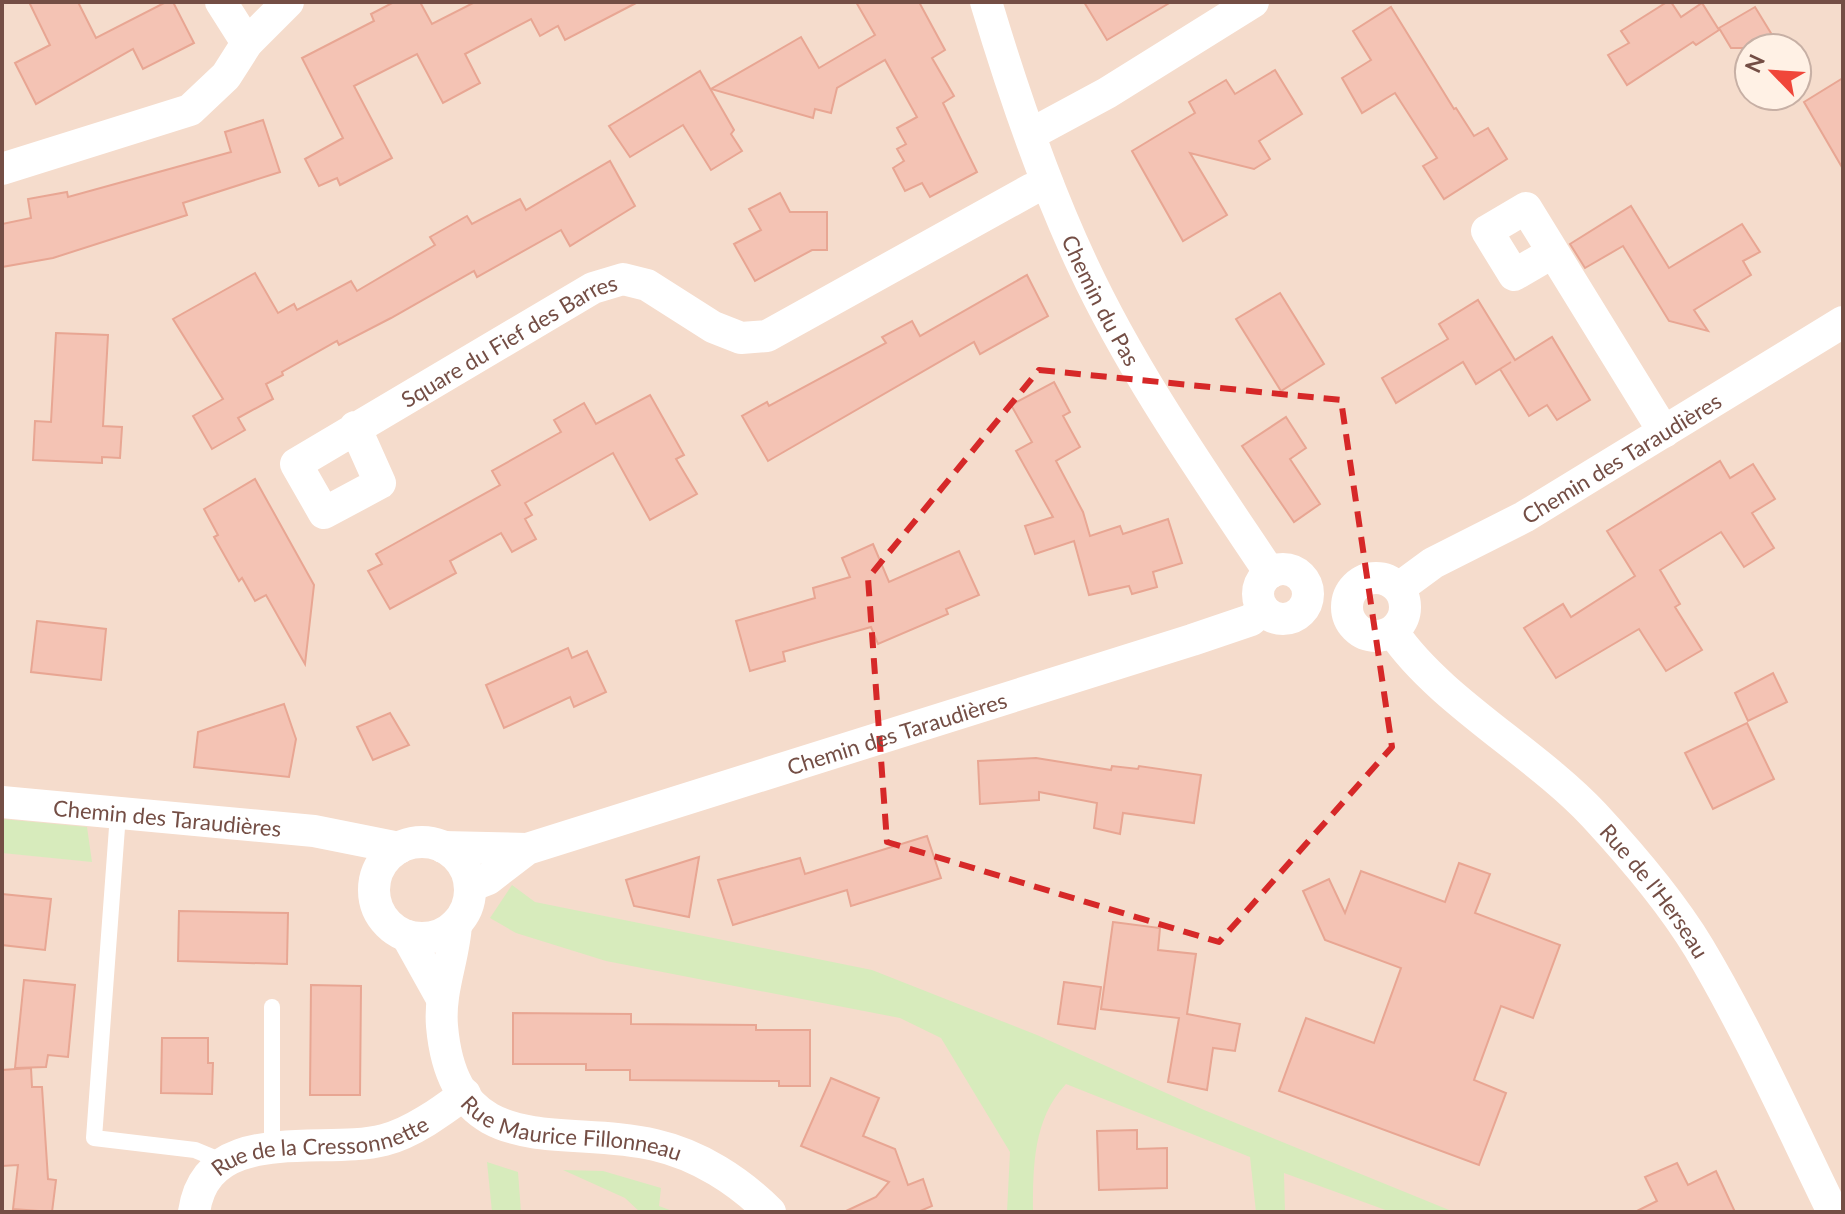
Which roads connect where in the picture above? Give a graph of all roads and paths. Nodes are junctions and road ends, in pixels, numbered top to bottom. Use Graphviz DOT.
graph roads {
  1 [pos="221,2"];
  2 [pos="288,2"];
  3 [pos="986,2"];
  4 [pos="1253,2"];
  5 [pos="247,43"];
  6 [pos="1031,134"];
  7 [pos="2,169"];
  8 [pos="1048,185"];
  9 [pos="1552,253"];
  10 [pos="1843,322"];
  11 [pos="355,427"];
  12 [pos="1664,432"];
  13 [pos="1270,573"];
  14 [pos="1361,583"];
  15 [pos="1399,588"];
  16 [pos="1303,594"];
  17 [pos="1263,609"];
  18 [pos="1349,618"];
  19 [pos="1393,632"];
  20 [pos="2,802"];
  21 [pos="118,814"];
  22 [pos="332,835"];
  23 [pos="443,847"];
  24 [pos="399,848"];
  25 [pos="527,849"];
  26 [pos="375,881"];
  27 [pos="470,886"];
  28 [pos="456,924"];
  29 [pos="407,936"];
  30 [pos="441,997"];
  31 [pos="272,1007"];
  32 [pos="465,1094"];
  33 [pos="272,1147"];
  34 [pos="224,1162"];
  35 [pos="194,1212"];
  36 [pos="770,1212"];
  37 [pos="1833,1212"];
  1 -- 5 [label="street"];
  2 -- 5 [label="street"];
  3 -- 6 [label="street, Chemin du Pas"];
  4 -- 6 [label="street"];
  5 -- 7 [label="street"];
  6 -- 8 [label="street, Chemin du Pas"];
  8 -- 11 [label="street, Square du Fief des Barres"];
  8 -- 13 [label="street, Chemin du Pas"];
  9 -- 12 [label="street"];
  10 -- 12 [label="street, Chemin des Taraudières"];
  12 -- 15 [label="street, Chemin des Taraudières"];
  13 -- 16 [label="street"];
  13 -- 17 [label="street"];
  14 -- 15 [label="street"];
  14 -- 16 [label="street"];
  14 -- 18 [label="street"];
  15 -- 19 [label="street"];
  16 -- 17 [label="street"];
  16 -- 18 [label="street"];
  17 -- 25 [label="street, Chemin des Taraudières"];
  18 -- 19 [label="street"];
  19 -- 37 [label="street, Rue de l'Herseau"];
  20 -- 21 [label="street, Chemin des Taraudières"];
  21 -- 22 [label="street, Chemin des Taraudières"];
  21 -- 34 [label="lane"];
  22 -- 24 [label="street, Chemin des Taraudières"];
  22 -- 26 [label="street"];
  23 -- 24 [label="street"];
  23 -- 25 [label="street, Chemin des Taraudières"];
  23 -- 27 [label="street"];
  24 -- 26 [label="street"];
  25 -- 27 [label="street, Chemin des Taraudières"];
  26 -- 29 [label="street"];
  27 -- 28 [label="street"];
  28 -- 29 [label="street"];
  28 -- 30 [label="street, Rue Maurice Fillonneau"];
  29 -- 30 [label="street, Rue Maurice Fillonneau"];
  30 -- 32 [label="street, Rue Maurice Fillonneau"];
  31 -- 33 [label="lane"];
  32 -- 33 [label="street, Rue de la Cressonnette"];
  32 -- 36 [label="street, Rue Maurice Fillonneau"];
  33 -- 34 [label="street, Rue de la Cressonnette"];
  34 -- 35 [label="street, Rue de la Cressonnette"];
}
